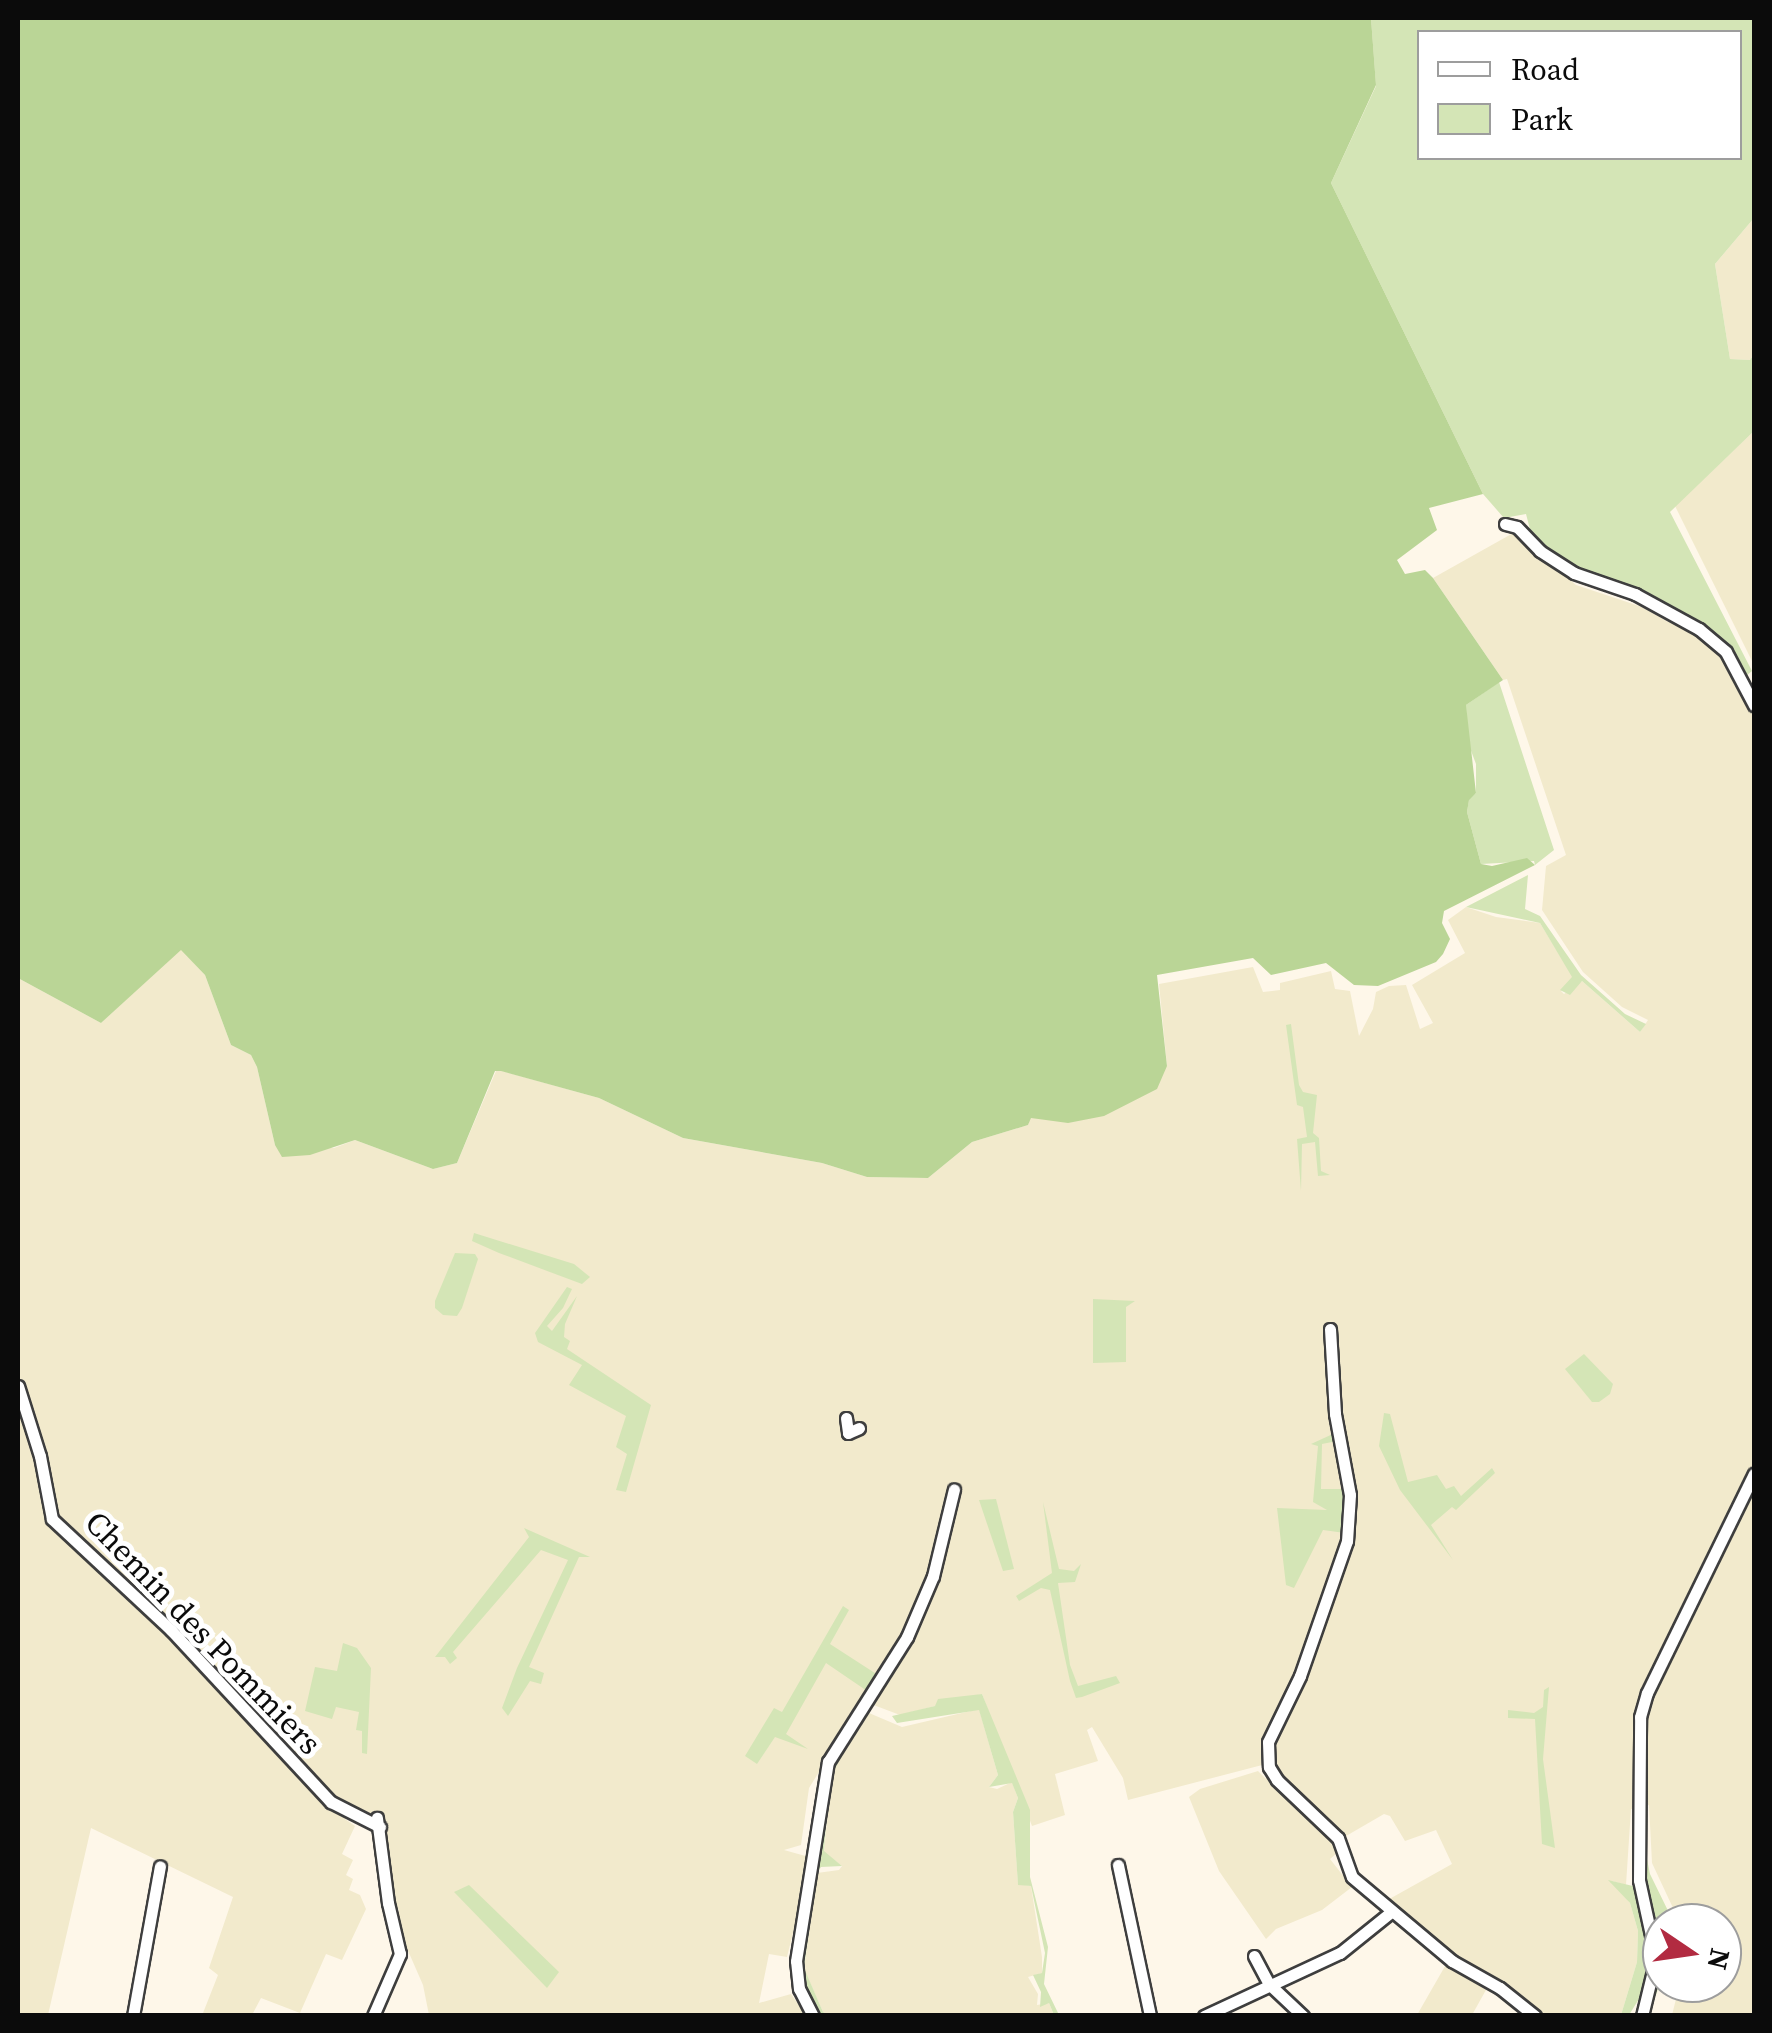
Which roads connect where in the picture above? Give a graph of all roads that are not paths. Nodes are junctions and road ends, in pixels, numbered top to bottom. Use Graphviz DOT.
graph roads {
  1 [pos="1505,524"];
  2 [pos="1754,705"];
  3 [pos="1330,1329"];
  4 [pos="18,1386"];
  5 [pos="846,1418"];
  6 [pos="859,1428"];
  7 [pos="1754,1474"];
  8 [pos="954,1489"];
  9 [pos="1118,1865"];
  10 [pos="160,1866"];
  11 [pos="1391,1912"];
  12 [pos="1254,1956"];
  13 [pos="1269,1984"];
  14 [pos="1643,2010"];
  15 [pos="1532,2015"];
  16 [pos="133,2016"];
  17 [pos="373,2016"];
  18 [pos="813,2016"];
  19 [pos="1150,2016"];
  20 [pos="1204,2016"];
  21 [pos="1303,2016"];
  22 [pos="1632,2016"];
  1 -- 2 [label="street"];
  3 -- 11 [label="street"];
  4 -- 17 [label="street, Chemin des Pommiers"];
  5 -- 6 [label="street"];
  7 -- 14 [label="street"];
  8 -- 18 [label="street"];
  9 -- 19 [label="street"];
  10 -- 16 [label="street"];
  11 -- 13 [label="street"];
  11 -- 15 [label="street"];
  12 -- 13 [label="street"];
  13 -- 20 [label="street"];
  13 -- 21 [label="street"];
  14 -- 22 [label="street"];
}
